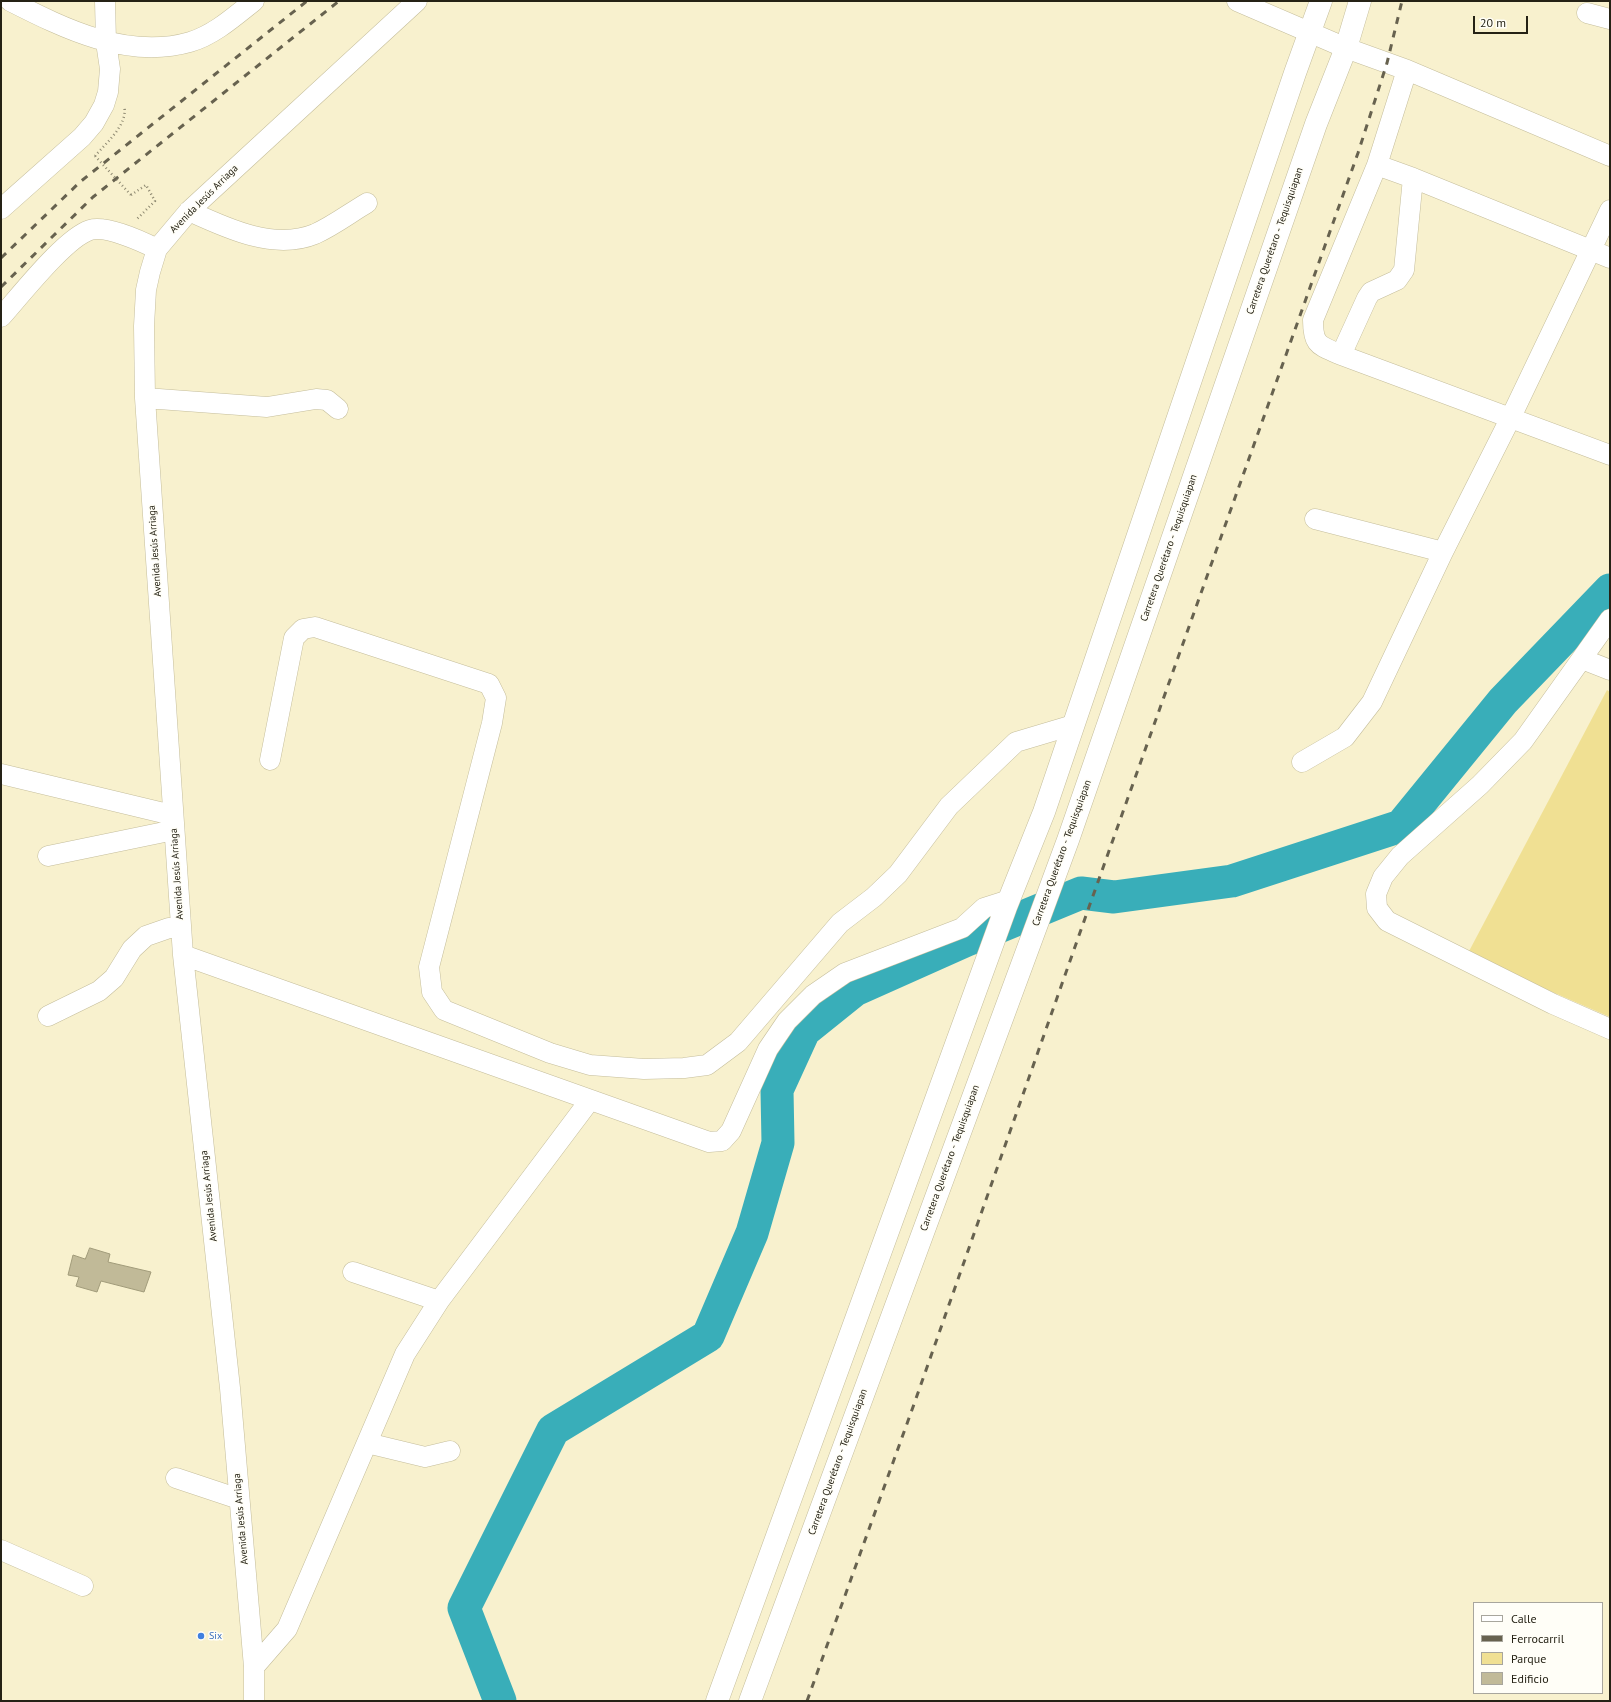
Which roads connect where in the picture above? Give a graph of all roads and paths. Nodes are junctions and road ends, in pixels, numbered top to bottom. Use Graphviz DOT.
graph roads {
  1 [pos="10,1"];
  2 [pos="106,1"];
  3 [pos="254,1"];
  4 [pos="417,1"];
  5 [pos="1237,1"];
  6 [pos="1321,1"];
  7 [pos="1360,1"];
  8 [pos="1587,13"];
  9 [pos="1610,19"];
  10 [pos="1311,32"];
  11 [pos="106,42"];
  12 [pos="1346,48"];
  13 [pos="1407,70"];
  14 [pos="126,112"];
  15 [pos="1610,156"];
  16 [pos="1377,165"];
  17 [pos="1413,178"];
  18 [pos="367,203"];
  19 [pos="1,209"];
  20 [pos="1610,210"];
  21 [pos="189,211"];
  22 [pos="132,225"];
  23 [pos="157,249"];
  24 [pos="1591,250"];
  25 [pos="1610,258"];
  26 [pos="1,317"];
  27 [pos="1341,355"];
  28 [pos="145,398"];
  29 [pos="338,408"];
  30 [pos="1511,417"];
  31 [pos="1610,455"];
  32 [pos="1315,519"];
  33 [pos="1443,552"];
  34 [pos="1610,619"];
  35 [pos="1582,659"];
  36 [pos="1610,670"];
  37 [pos="1073,725"];
  38 [pos="270,760"];
  39 [pos="1302,762"];
  40 [pos="1,774"];
  41 [pos="173,823"];
  42 [pos="48,856"];
  43 [pos="1008,903"];
  44 [pos="181,927"];
  45 [pos="183,955"];
  46 [pos="48,1016"];
  47 [pos="1610,1029"];
  48 [pos="590,1100"];
  49 [pos="353,1272"];
  50 [pos="439,1301"];
  51 [pos="368,1443"];
  52 [pos="450,1451"];
  53 [pos="176,1478"];
  54 [pos="239,1500"];
  55 [pos="1,1550"];
  56 [pos="83,1586"];
  57 [pos="254,1667"];
  58 [pos="254,1701"];
  59 [pos="717,1701"];
  60 [pos="750,1701"];
  1 -- 11 [label="street"];
  2 -- 11 [label="street"];
  3 -- 11 [label="street"];
  4 -- 21 [label="street, Avenida Jesús Arriaga"];
  5 -- 10 [label="street"];
  6 -- 10 [label="main road"];
  7 -- 12 [label="main road, Carretera Querétaro - Tequisquiapan"];
  8 -- 9 [label="street"];
  10 -- 12 [label="street"];
  10 -- 37 [label="main road"];
  11 -- 19 [label="street"];
  12 -- 13 [label="street"];
  12 -- 60 [label="main road, Carretera Querétaro - Tequisquiapan"];
  13 -- 15 [label="street"];
  13 -- 16 [label="street"];
  14 -- 22 [label="path, bridge"];
  16 -- 17 [label="street"];
  16 -- 27 [label="street"];
  17 -- 24 [label="street"];
  17 -- 27 [label="street"];
  18 -- 21 [label="street"];
  20 -- 24 [label="street"];
  21 -- 23 [label="street, Avenida Jesús Arriaga"];
  23 -- 26 [label="street"];
  23 -- 28 [label="street, Avenida Jesús Arriaga"];
  24 -- 25 [label="street"];
  24 -- 30 [label="street"];
  27 -- 30 [label="street"];
  28 -- 29 [label="street"];
  28 -- 41 [label="street, Avenida Jesús Arriaga"];
  30 -- 31 [label="street"];
  30 -- 33 [label="street"];
  32 -- 33 [label="street"];
  33 -- 39 [label="street"];
  34 -- 35 [label="street"];
  35 -- 36 [label="street"];
  35 -- 47 [label="street"];
  37 -- 38 [label="street"];
  37 -- 43 [label="main road"];
  40 -- 41 [label="street"];
  41 -- 42 [label="street"];
  41 -- 44 [label="street, Avenida Jesús Arriaga"];
  43 -- 48 [label="street"];
  43 -- 59 [label="main road"];
  44 -- 45 [label="street, Avenida Jesús Arriaga"];
  44 -- 46 [label="street"];
  45 -- 48 [label="street"];
  45 -- 54 [label="street, Avenida Jesús Arriaga"];
  48 -- 50 [label="street"];
  49 -- 50 [label="street"];
  50 -- 51 [label="street"];
  51 -- 52 [label="street"];
  51 -- 57 [label="street"];
  53 -- 54 [label="street"];
  54 -- 57 [label="street, Avenida Jesús Arriaga"];
  55 -- 56 [label="street"];
  57 -- 58 [label="street, Avenida Jesús Arriaga"];
}
